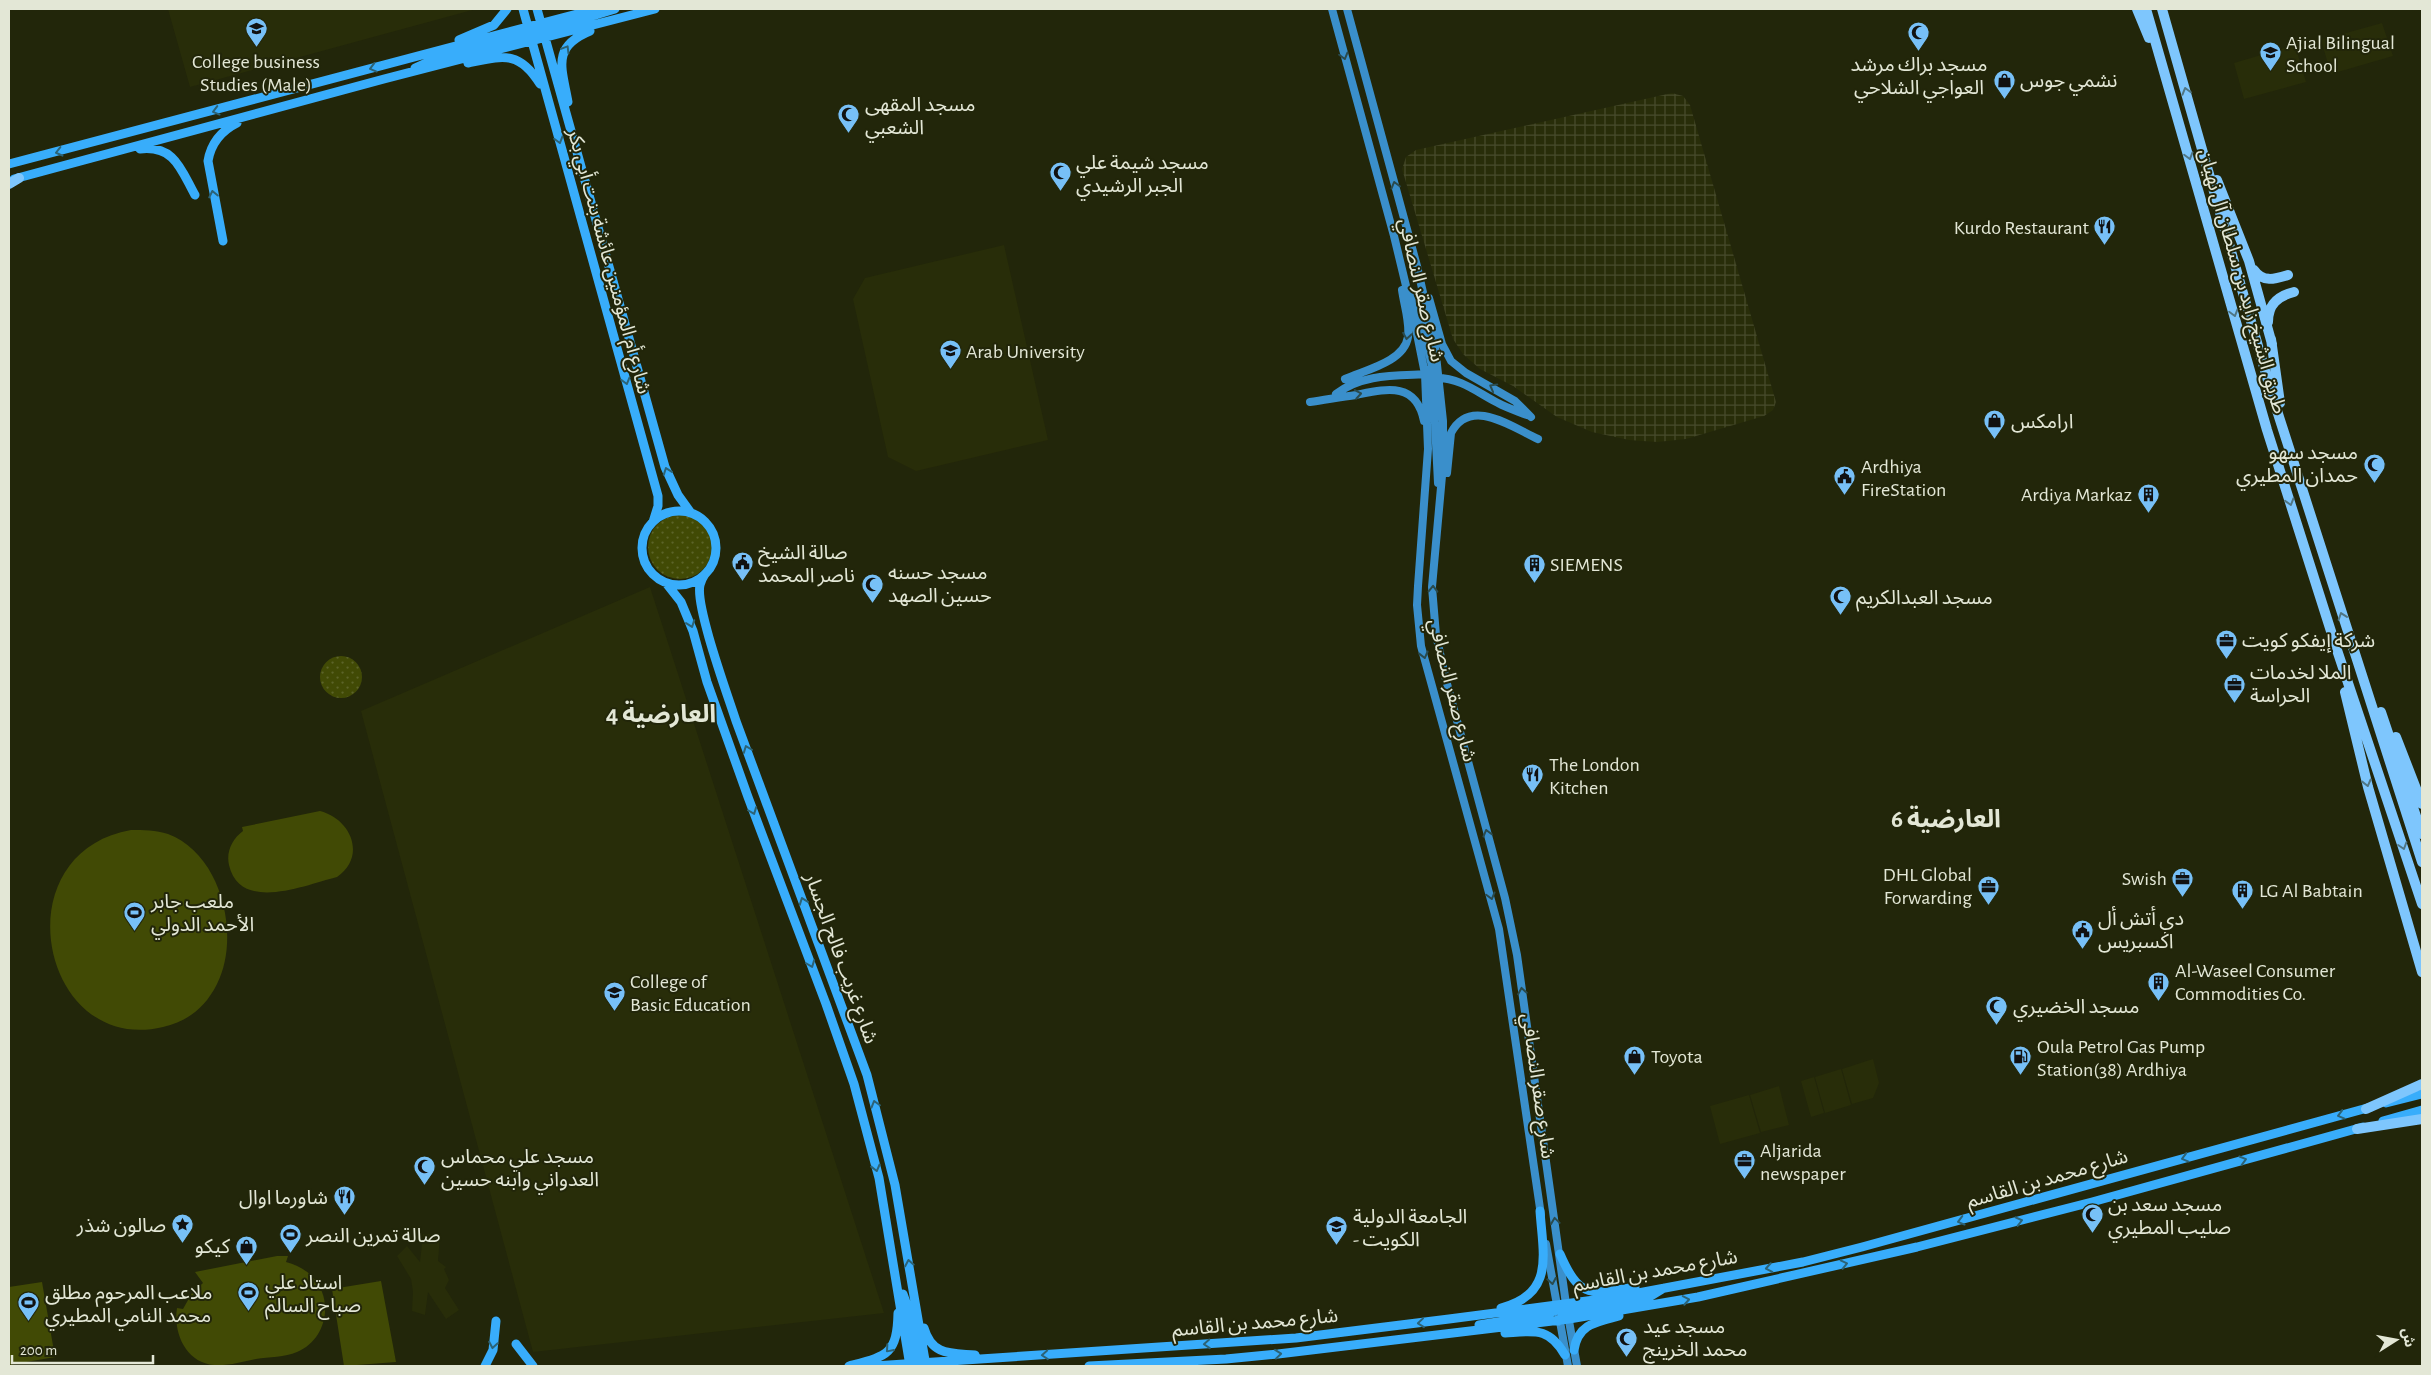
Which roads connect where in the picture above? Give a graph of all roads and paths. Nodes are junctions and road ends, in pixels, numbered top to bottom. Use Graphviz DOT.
graph roads {
  1 [pos="508,9"];
  2 [pos="523,9"];
  3 [pos="538,9"];
  4 [pos="596,9"];
  5 [pos="615,9"];
  6 [pos="654,9"];
  7 [pos="1332,9"];
  8 [pos="1347,9"];
  9 [pos="2137,9"];
  10 [pos="2146,9"];
  11 [pos="2163,9"];
  12 [pos="626,16"];
  13 [pos="543,30"];
  14 [pos="530,34"];
  15 [pos="420,56"];
  16 [pos="438,65"];
  17 [pos="2164,71"];
  18 [pos="409,72"];
  19 [pos="546,93"];
  20 [pos="295,104"];
  21 [pos="2196,124"];
  22 [pos="575,147"];
  23 [pos="110,152"];
  24 [pos="9,164"];
  25 [pos="12,181"];
  26 [pos="195,195"];
  27 [pos="1394,236"];
  28 [pos="223,242"];
  29 [pos="2249,261"];
  30 [pos="1417,266"];
  31 [pos="2288,274"];
  32 [pos="2294,292"];
  33 [pos="2272,344"];
  34 [pos="1435,377"];
  35 [pos="1345,378"];
  36 [pos="1336,394"];
  37 [pos="1310,402"];
  38 [pos="2284,432"];
  39 [pos="1538,439"];
  40 [pos="1426,502"];
  41 [pos="691,513"];
  42 [pos="653,522"];
  43 [pos="1439,524"];
  44 [pos="705,574"];
  45 [pos="666,582"];
  46 [pos="2336,647"];
  47 [pos="2366,687"];
  48 [pos="2379,708"];
  49 [pos="2422,804"];
  50 [pos="2422,834"];
  51 [pos="2422,862"];
  52 [pos="2422,904"];
  53 [pos="2422,972"];
  54 [pos="2422,1084"];
  55 [pos="2422,1094"];
  56 [pos="2366,1109"];
  57 [pos="2422,1110"];
  58 [pos="2422,1119"];
  59 [pos="2357,1129"];
  60 [pos="1540,1211"];
  61 [pos="1560,1254"];
  62 [pos="1803,1262"];
  63 [pos="898,1285"];
  64 [pos="912,1285"];
  65 [pos="1665,1286"];
  66 [pos="1719,1293"];
  67 [pos="1661,1304"];
  68 [pos="1557,1308"];
  69 [pos="1567,1312"];
  70 [pos="1449,1319"];
  71 [pos="496,1321"];
  72 [pos="1559,1321"];
  73 [pos="1476,1331"];
  74 [pos="1450,1333"];
  75 [pos="1296,1338"];
  76 [pos="516,1344"];
  77 [pos="1574,1350"];
  78 [pos="1565,1355"];
  79 [pos="996,1358"];
  80 [pos="1010,1358"];
  81 [pos="1226,1359"];
  82 [pos="918,1365"];
  83 [pos="485,1366"];
  84 [pos="533,1366"];
  85 [pos="849,1366"];
  86 [pos="874,1366"];
  87 [pos="965,1366"];
  88 [pos="1089,1366"];
  89 [pos="1568,1366"];
  90 [pos="1577,1366"];
  1 -- 15 [label="main road"];
  2 -- 14 [label="main road, شارع أم المؤمنين عائشة بنت أبي بكر"];
  3 -- 13 [label="main road, شارع أم المؤمنين عائشة بنت أبي بكر"];
  4 -- 13 [label="main road"];
  5 -- 13 [label="main road"];
  6 -- 12 [label="main road"];
  7 -- 27 [label="main road, شارع صقر النصافي, one-way"];
  30 -- 8 [label="main road, شارع صقر النصافي, one-way"];
  9 -- 17 [label="highway"];
  10 -- 17 [label="highway, طريق الشيخ زايد بن سلطان آل نهيان"];
  21 -- 11 [label="highway, طريق الشيخ زايد بن سلطان آل نهيان, one-way"];
  12 -- 13 [label="main road"];
  22 -- 12 [label="main road, one-way"];
  13 -- 14 [label="main road"];
  13 -- 14 [label="main road"];
  13 -- 22 [label="main road, شارع أم المؤمنين عائشة بنت أبي بكر"];
  14 -- 15 [label="main road"];
  14 -- 16 [label="main road"];
  14 -- 18 [label="main road"];
  14 -- 19 [label="main road, شارع أم المؤمنين عائشة بنت أبي بكر"];
  15 -- 24 [label="main road, one-way"];
  16 -- 18 [label="main road"];
  16 -- 19 [label="main road"];
  17 -- 46 [label="highway, طريق الشيخ زايد بن سلطان آل نهيان, one-way"];
  18 -- 20 [label="main road"];
  19 -- 42 [label="main road, شارع أم المؤمنين عائشة بنت أبي بكر, one-way"];
  20 -- 23 [label="main road"];
  28 -- 20 [label="main road, one-way"];
  21 -- 29 [label="highway"];
  21 -- 38 [label="highway, طريق الشيخ زايد بن سلطان آل نهيان"];
  41 -- 22 [label="main road, شارع أم المؤمنين عائشة بنت أبي بكر, one-way"];
  23 -- 25 [label="main road"];
  23 -- 26 [label="main road"];
  27 -- 34 [label="main road, شارع صقر النصافي"];
  27 -- 35 [label="main road, one-way"];
  29 -- 31 [label="highway"];
  29 -- 33 [label="highway"];
  30 -- 34 [label="main road, شارع صقر النصافي"];
  34 -- 30 [label="main road, one-way"];
  32 -- 33 [label="highway"];
  33 -- 38 [label="highway"];
  34 -- 36 [label="main road"];
  34 -- 40 [label="main road, شارع صقر النصافي"];
  34 -- 43 [label="main road, شارع صقر النصافي"];
  37 -- 40 [label="main road, one-way"];
  47 -- 38 [label="highway, طريق الشيخ زايد بن سلطان آل نهيان, one-way"];
  39 -- 43 [label="main road"];
  40 -- 60 [label="main road, شارع صقر النصافي, one-way"];
  41 -- 42 [label="main road"];
  41 -- 44 [label="main road"];
  42 -- 45 [label="main road"];
  61 -- 43 [label="main road, شارع صقر النصافي, one-way"];
  44 -- 45 [label="main road"];
  64 -- 44 [label="main road, شارع غريب فالح الجسار, one-way"];
  45 -- 63 [label="main road, شارع غريب فالح الجسار, one-way"];
  46 -- 52 [label="highway, طريق الشيخ زايد بن سلطان آل نهيان, one-way"];
  46 -- 53 [label="highway, one-way"];
  47 -- 48 [label="highway"];
  47 -- 51 [label="highway, طريق الشيخ زايد بن سلطان آل نهيان"];
  48 -- 49 [label="highway"];
  48 -- 50 [label="highway"];
  54 -- 56 [label="highway"];
  55 -- 56 [label="main road, شارع محمد بن القاسم"];
  56 -- 62 [label="main road, شارع محمد بن القاسم, one-way"];
  57 -- 59 [label="main road, شارع محمد بن القاسم"];
  58 -- 59 [label="highway"];
  66 -- 59 [label="main road, شارع محمد بن القاسم, one-way"];
  60 -- 68 [label="main road, شارع صقر النصافي, one-way"];
  60 -- 70 [label="main road"];
  61 -- 65 [label="main road"];
  61 -- 69 [label="main road, شارع صقر النصافي"];
  62 -- 65 [label="main road, شارع محمد بن القاسم, one-way"];
  62 -- 66 [label="main road"];
  63 -- 82 [label="main road"];
  63 -- 85 [label="main road, one-way"];
  64 -- 80 [label="main road"];
  64 -- 82 [label="main road, شارع غريب فالح الجسار"];
  65 -- 69 [label="main road"];
  67 -- 66 [label="main road, شارع محمد بن القاسم, one-way"];
  67 -- 69 [label="main road, شارع محمد بن القاسم"];
  67 -- 77 [label="main road"];
  68 -- 69 [label="main road"];
  68 -- 70 [label="main road, شارع محمد بن القاسم"];
  68 -- 72 [label="main road, شارع صقر النصافي"];
  68 -- 74 [label="main road"];
  69 -- 72 [label="main road"];
  69 -- 77 [label="main road, شارع صقر النصافي"];
  70 -- 75 [label="main road, شارع محمد بن القاسم, one-way"];
  71 -- 83 [label="main road, one-way"];
  72 -- 73 [label="main road, شارع محمد بن القاسم"];
  72 -- 78 [label="main road, شارع صقر النصافي"];
  73 -- 74 [label="main road, شارع محمد بن القاسم"];
  73 -- 78 [label="main road"];
  81 -- 74 [label="main road, شارع محمد بن القاسم, one-way"];
  75 -- 80 [label="main road, شارع محمد بن القاسم, one-way"];
  75 -- 81 [label="main road"];
  76 -- 84 [label="main road"];
  77 -- 90 [label="main road, شارع صقر النصافي"];
  78 -- 89 [label="main road, شارع صقر النصافي"];
  79 -- 80 [label="main road, شارع محمد بن القاسم"];
  79 -- 82 [label="main road, شارع محمد بن القاسم"];
  79 -- 87 [label="main road"];
  81 -- 88 [label="main road, شارع محمد بن القاسم"];
  82 -- 86 [label="main road, شارع محمد بن القاسم"];
}
